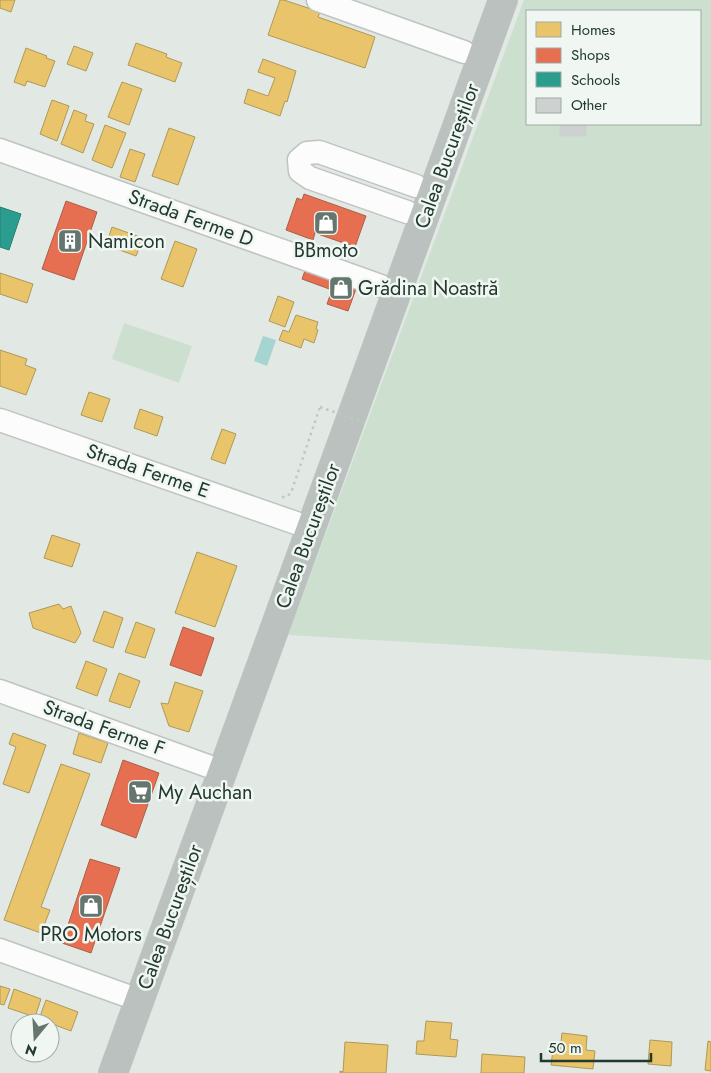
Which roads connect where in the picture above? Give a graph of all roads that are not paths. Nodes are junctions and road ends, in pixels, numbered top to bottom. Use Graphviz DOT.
graph roads {
  1 [pos="318,0"];
  2 [pos="483,0"];
  3 [pos="503,0"];
  4 [pos="464,52"];
  5 [pos="0,150"];
  6 [pos="416,186"];
  7 [pos="407,212"];
  8 [pos="381,286"];
  9 [pos="0,420"];
  10 [pos="283,519"];
  11 [pos="0,691"];
  12 [pos="208,766"];
  13 [pos="0,950"];
  14 [pos="125,995"];
  15 [pos="97,1073"];
  16 [pos="113,1073"];
  1 -- 4 [label="street"];
  2 -- 4 [label="highway, Calea Bucureștilor"];
  3 -- 16 [label="highway, Calea Bucureștilor"];
  4 -- 6 [label="highway, Calea Bucureștilor"];
  5 -- 8 [label="street, Strada Ferme D"];
  6 -- 7 [label="highway, Calea Bucureștilor"];
  6 -- 7 [label="street"];
  7 -- 8 [label="highway, Calea Bucureștilor"];
  8 -- 10 [label="highway, Calea Bucureștilor"];
  9 -- 10 [label="street, Strada Ferme E"];
  10 -- 12 [label="highway, Calea Bucureștilor"];
  11 -- 12 [label="street, Strada Ferme F"];
  12 -- 14 [label="highway, Calea Bucureștilor"];
  13 -- 14 [label="street"];
  14 -- 15 [label="highway, Calea Bucureștilor"];
}
